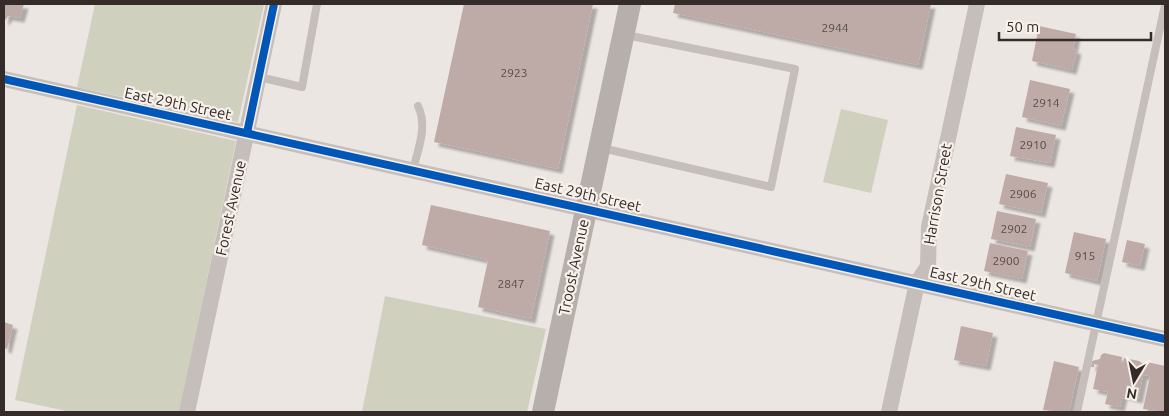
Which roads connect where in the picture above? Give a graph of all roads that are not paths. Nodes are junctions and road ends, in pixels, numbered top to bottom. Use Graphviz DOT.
graph roads {
  1 [pos="274,4"];
  2 [pos="318,4"];
  3 [pos="630,4"];
  4 [pos="977,4"];
  5 [pos="1165,6"];
  6 [pos="624,34"];
  7 [pos="259,77"];
  8 [pos="4,79"];
  9 [pos="418,106"];
  10 [pos="247,133"];
  11 [pos="600,148"];
  12 [pos="413,170"];
  13 [pos="586,208"];
  14 [pos="917,283"];
  15 [pos="1096,323"];
  16 [pos="1165,339"];
  17 [pos="187,412"];
  18 [pos="543,412"];
  19 [pos="889,412"];
  20 [pos="1076,412"];
  1 -- 7 [label="street, Forest Avenue"];
  2 -- 7 [label="lane"];
  3 -- 6 [label="main road, Troost Avenue"];
  4 -- 14 [label="street, Harrison Street"];
  5 -- 15 [label="lane"];
  6 -- 11 [label="main road, Troost Avenue"];
  6 -- 11 [label="lane"];
  7 -- 10 [label="street, Forest Avenue"];
  8 -- 10 [label="street, East 29th Street"];
  9 -- 12 [label="lane"];
  10 -- 12 [label="street, East 29th Street"];
  10 -- 17 [label="street, Forest Avenue"];
  11 -- 13 [label="main road, Troost Avenue"];
  12 -- 13 [label="street, East 29th Street"];
  13 -- 14 [label="street, East 29th Street"];
  13 -- 18 [label="main road, Troost Avenue"];
  14 -- 15 [label="street, East 29th Street"];
  14 -- 19 [label="street, Harrison Street"];
  15 -- 16 [label="street, East 29th Street"];
  15 -- 20 [label="lane"];
}
